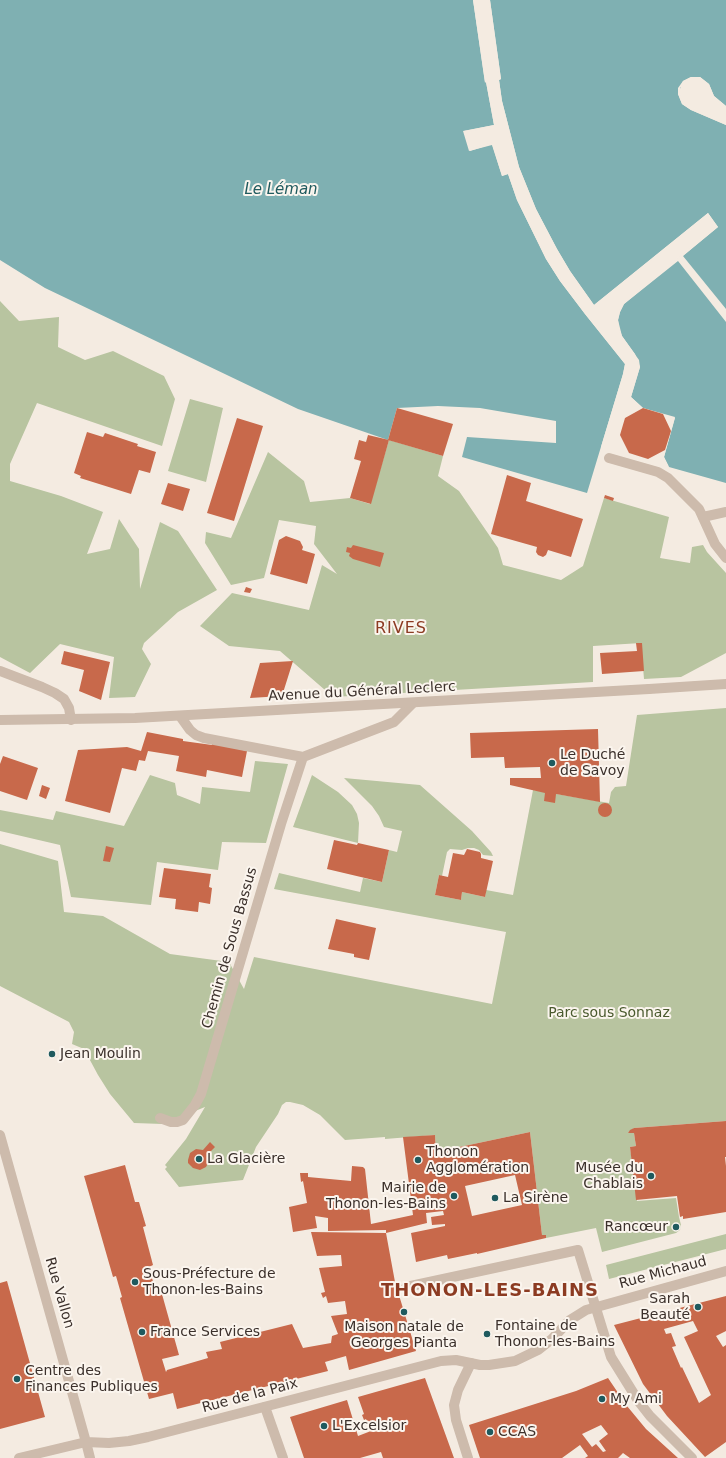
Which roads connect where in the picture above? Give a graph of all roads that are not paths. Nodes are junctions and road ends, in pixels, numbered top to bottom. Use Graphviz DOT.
graph roads {
  1 [pos="609,458"];
  2 [pos="726,512"];
  3 [pos="703,517"];
  4 [pos="726,558"];
  5 [pos="0,671"];
  6 [pos="726,684"];
  7 [pos="413,703"];
  8 [pos="180,716"];
  9 [pos="0,720"];
  10 [pos="71,720"];
  11 [pos="303,757"];
  12 [pos="160,1118"];
  13 [pos="0,1136"];
  14 [pos="726,1270"];
  15 [pos="406,1287"];
  16 [pos="595,1306"];
  17 [pos="471,1363"];
  18 [pos="264,1407"];
  19 [pos="86,1442"];
  20 [pos="19,1458"];
  21 [pos="90,1458"];
  22 [pos="283,1458"];
  23 [pos="468,1458"];
  24 [pos="692,1458"];
  1 -- 3 [label="street"];
  2 -- 3 [label="street"];
  3 -- 4 [label="street"];
  5 -- 10 [label="street"];
  6 -- 7 [label="street, Avenue du Général Leclerc"];
  7 -- 8 [label="street, Avenue du Général Leclerc"];
  7 -- 11 [label="street"];
  8 -- 10 [label="street, Avenue du Général Leclerc"];
  8 -- 11 [label="street"];
  9 -- 10 [label="street, Avenue du Général Leclerc"];
  11 -- 12 [label="street, Chemin de Sous Bassus"];
  13 -- 19 [label="street, Rue Vallon"];
  14 -- 16 [label="street, Rue Michaud"];
  15 -- 16 [label="street"];
  16 -- 17 [label="street, Rue Michaud"];
  16 -- 24 [label="street"];
  17 -- 18 [label="street, Rue de la Paix"];
  17 -- 23 [label="street"];
  18 -- 19 [label="street, Rue de la Paix"];
  18 -- 22 [label="street"];
  19 -- 20 [label="street, Rue de la Paix"];
  19 -- 21 [label="street, Rue Vallon"];
}
